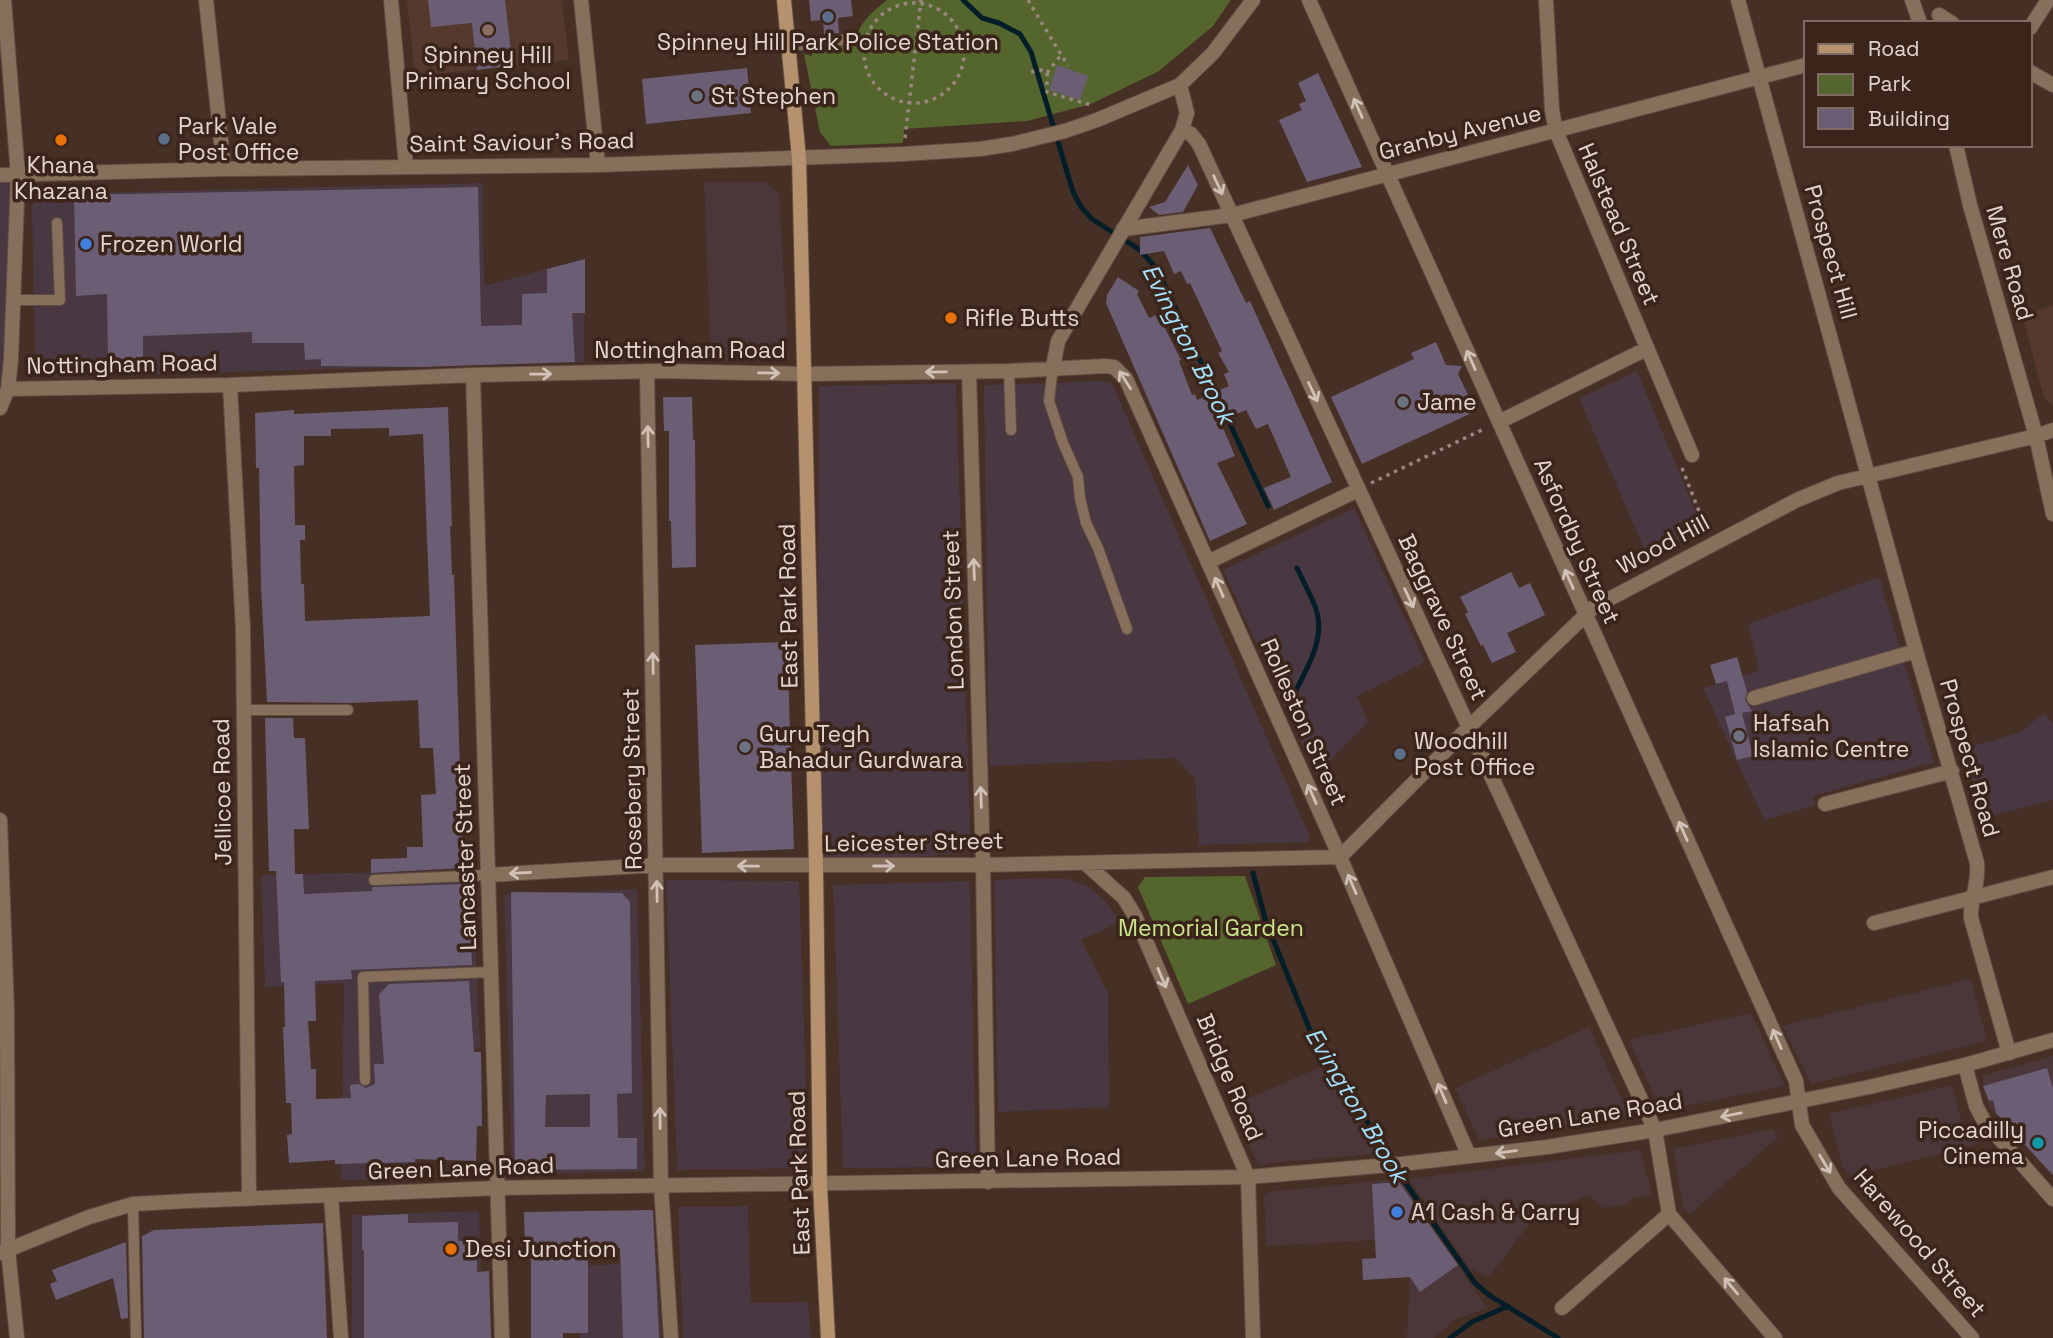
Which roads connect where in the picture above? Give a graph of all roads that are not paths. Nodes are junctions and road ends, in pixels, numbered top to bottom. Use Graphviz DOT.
graph roads {
  1 [pos="4,0"];
  2 [pos="206,0"];
  3 [pos="391,0"];
  4 [pos="581,0"];
  5 [pos="783,0"];
  6 [pos="1253,0"];
  7 [pos="1309,0"];
  8 [pos="1546,0"];
  9 [pos="1738,0"];
  10 [pos="1912,0"];
  11 [pos="2048,0"];
  12 [pos="1919,21"];
  13 [pos="2032,25"];
  14 [pos="844,40"];
  15 [pos="788,46"];
  16 [pos="1804,66"];
  17 [pos="2032,73"];
  18 [pos="1759,78"];
  19 [pos="1181,85"];
  20 [pos="2053,85"];
  21 [pos="1182,130"];
  22 [pos="1556,131"];
  23 [pos="1956,147"];
  24 [pos="799,158"];
  25 [pos="598,165"];
  26 [pos="406,167"];
  27 [pos="224,169"];
  28 [pos="1387,173"];
  29 [pos="0,175"];
  30 [pos="18,175"];
  31 [pos="1232,215"];
  32 [pos="57,223"];
  33 [pos="1123,229"];
  34 [pos="13,300"];
  35 [pos="1646,349"];
  36 [pos="1054,367"];
  37 [pos="656,368"];
  38 [pos="1009,370"];
  39 [pos="969,372"];
  40 [pos="805,374"];
  41 [pos="473,375"];
  42 [pos="230,385"];
  43 [pos="8,389"];
  44 [pos="0,408"];
  45 [pos="1499,422"];
  46 [pos="1011,430"];
  47 [pos="2053,430"];
  48 [pos="2036,436"];
  49 [pos="1692,455"];
  50 [pos="1869,475"];
  51 [pos="1358,490"];
  52 [pos="2053,514"];
  53 [pos="1208,562"];
  54 [pos="1584,614"];
  55 [pos="1127,629"];
  56 [pos="1916,651"];
  57 [pos="1754,698"];
  58 [pos="244,710"];
  59 [pos="348,710"];
  60 [pos="1470,726"];
  61 [pos="1952,771"];
  62 [pos="1825,804"];
  63 [pos="0,823"];
  64 [pos="1340,857"];
  65 [pos="1085,863"];
  66 [pos="657,865"];
  67 [pos="983,865"];
  68 [pos="816,866"];
  69 [pos="488,875"];
  70 [pos="2053,877"];
  71 [pos="374,880"];
  72 [pos="1975,896"];
  73 [pos="1874,923"];
  74 [pos="491,972"];
  75 [pos="4,1013"];
  76 [pos="2053,1040"];
  77 [pos="2009,1053"];
  78 [pos="1965,1065"];
  79 [pos="365,1080"];
  80 [pos="1798,1103"];
  81 [pos="1655,1130"];
  82 [pos="1469,1156"];
  83 [pos="1248,1177"];
  84 [pos="988,1182"];
  85 [pos="820,1185"];
  86 [pos="661,1186"];
  87 [pos="498,1188"];
  88 [pos="331,1196"];
  89 [pos="249,1198"];
  90 [pos="2053,1199"];
  91 [pos="133,1204"];
  92 [pos="1669,1214"];
  93 [pos="4,1251"];
  94 [pos="1562,1308"];
  95 [pos="17,1338"];
  96 [pos="136,1338"];
  97 [pos="341,1338"];
  98 [pos="502,1338"];
  99 [pos="671,1338"];
  100 [pos="828,1338"];
  101 [pos="1253,1338"];
  102 [pos="1775,1338"];
  103 [pos="1972,1338"];
  1 -- 30 [label="street"];
  2 -- 27 [label="street"];
  3 -- 26 [label="street"];
  4 -- 25 [label="street"];
  5 -- 15 [label="main road, East Park Road"];
  6 -- 19 [label="street"];
  28 -- 7 [label="street, Asfordby Street, one-way"];
  8 -- 22 [label="street, Halstead Street"];
  9 -- 18 [label="street, Prospect Hill"];
  10 -- 12 [label="street"];
  11 -- 13 [label="street"];
  14 -- 15 [label="lane"];
  15 -- 24 [label="main road, East Park Road"];
  16 -- 18 [label="street, Granby Avenue"];
  17 -- 20 [label="street"];
  18 -- 22 [label="street, Granby Avenue"];
  18 -- 50 [label="street, Prospect Hill"];
  19 -- 21 [label="street"];
  19 -- 24 [label="street, Saint Saviour's Road"];
  21 -- 31 [label="street, Baggrave Street, one-way"];
  21 -- 33 [label="street"];
  22 -- 28 [label="street, Granby Avenue"];
  22 -- 35 [label="street, Halstead Street"];
  23 -- 48 [label="street, Mere Road"];
  24 -- 25 [label="street, Saint Saviour's Road"];
  24 -- 40 [label="main road, East Park Road"];
  25 -- 26 [label="street, Saint Saviour's Road"];
  26 -- 27 [label="street, Saint Saviour's Road"];
  27 -- 30 [label="street, Saint Saviour's Road"];
  28 -- 31 [label="street, Granby Avenue"];
  45 -- 28 [label="street, Asfordby Street, one-way"];
  29 -- 30 [label="street, Saint Saviour's Road"];
  30 -- 34 [label="street"];
  31 -- 33 [label="street, Granby Avenue"];
  31 -- 51 [label="street, Baggrave Street, one-way"];
  32 -- 34 [label="lane"];
  33 -- 36 [label="street"];
  34 -- 43 [label="street"];
  35 -- 45 [label="street"];
  35 -- 49 [label="street, Halstead Street"];
  36 -- 38 [label="street, Nottingham Road"];
  53 -- 36 [label="street, Rolleston Street, one-way"];
  36 -- 55 [label="lane"];
  37 -- 40 [label="street, Nottingham Road, one-way"];
  41 -- 37 [label="street, Nottingham Road, one-way"];
  66 -- 37 [label="street, Rosebery Street, one-way"];
  38 -- 39 [label="street, Nottingham Road"];
  38 -- 46 [label="lane"];
  39 -- 40 [label="street, Nottingham Road, one-way"];
  67 -- 39 [label="street, London Street, one-way"];
  40 -- 68 [label="main road, East Park Road"];
  41 -- 42 [label="street, Nottingham Road"];
  41 -- 69 [label="street, Lancaster Street"];
  42 -- 43 [label="street, Nottingham Road"];
  42 -- 58 [label="street, Jellicoe Road"];
  43 -- 44 [label="street"];
  54 -- 45 [label="street, Asfordby Street, one-way"];
  47 -- 48 [label="street, Wood Hill"];
  48 -- 50 [label="street, Wood Hill"];
  48 -- 52 [label="street, Mere Road"];
  50 -- 54 [label="street, Wood Hill"];
  50 -- 56 [label="street, Prospect Road"];
  51 -- 53 [label="street"];
  51 -- 60 [label="street, Baggrave Street, one-way"];
  64 -- 53 [label="street, Rolleston Street, one-way"];
  54 -- 60 [label="street, Wood Hill"];
  80 -- 54 [label="street, Asfordby Street, one-way"];
  56 -- 57 [label="street"];
  56 -- 61 [label="street, Prospect Road"];
  58 -- 59 [label="lane"];
  58 -- 89 [label="street, Jellicoe Road"];
  60 -- 64 [label="street, Wood Hill"];
  60 -- 81 [label="street, Baggrave Street"];
  61 -- 62 [label="street"];
  61 -- 72 [label="street, Prospect Road"];
  63 -- 75 [label="street"];
  64 -- 65 [label="street, Leicester Street"];
  82 -- 64 [label="street, Rolleston Street, one-way"];
  65 -- 67 [label="street, Leicester Street"];
  65 -- 83 [label="street, Bridge Road, one-way"];
  68 -- 66 [label="street, Leicester Street, one-way"];
  66 -- 69 [label="street, Leicester Street, one-way"];
  86 -- 66 [label="street, Rosebery Street, one-way"];
  68 -- 67 [label="street, Leicester Street, one-way"];
  67 -- 84 [label="street, London Street"];
  68 -- 85 [label="main road, East Park Road"];
  69 -- 71 [label="lane"];
  69 -- 74 [label="street, Lancaster Street"];
  70 -- 72 [label="street"];
  72 -- 73 [label="street"];
  72 -- 77 [label="street, Prospect Road"];
  74 -- 79 [label="lane"];
  74 -- 87 [label="street, Lancaster Street"];
  75 -- 93 [label="street"];
  76 -- 77 [label="street, Green Lane Road"];
  77 -- 78 [label="street, Green Lane Road"];
  78 -- 80 [label="street, Green Lane Road"];
  78 -- 90 [label="street"];
  80 -- 81 [label="street, Green Lane Road, one-way"];
  80 -- 103 [label="street, Harewood Street, one-way"];
  81 -- 82 [label="street, Green Lane Road, one-way"];
  81 -- 92 [label="street, Baggrave Street"];
  82 -- 83 [label="street, Green Lane Road"];
  83 -- 84 [label="street, Green Lane Road"];
  83 -- 101 [label="street, Bridge Road"];
  84 -- 85 [label="street, Green Lane Road"];
  85 -- 86 [label="street, Green Lane Road"];
  85 -- 100 [label="main road, East Park Road"];
  86 -- 87 [label="street, Green Lane Road"];
  86 -- 99 [label="street, Rosebery Street"];
  87 -- 88 [label="street, Green Lane Road"];
  87 -- 98 [label="street, Lancaster Street"];
  88 -- 89 [label="street, Green Lane Road"];
  88 -- 97 [label="street"];
  89 -- 91 [label="street, Green Lane Road"];
  91 -- 93 [label="street, Green Lane Road"];
  91 -- 96 [label="lane"];
  92 -- 94 [label="street"];
  102 -- 92 [label="street, one-way"];
  93 -- 95 [label="street"];
}
